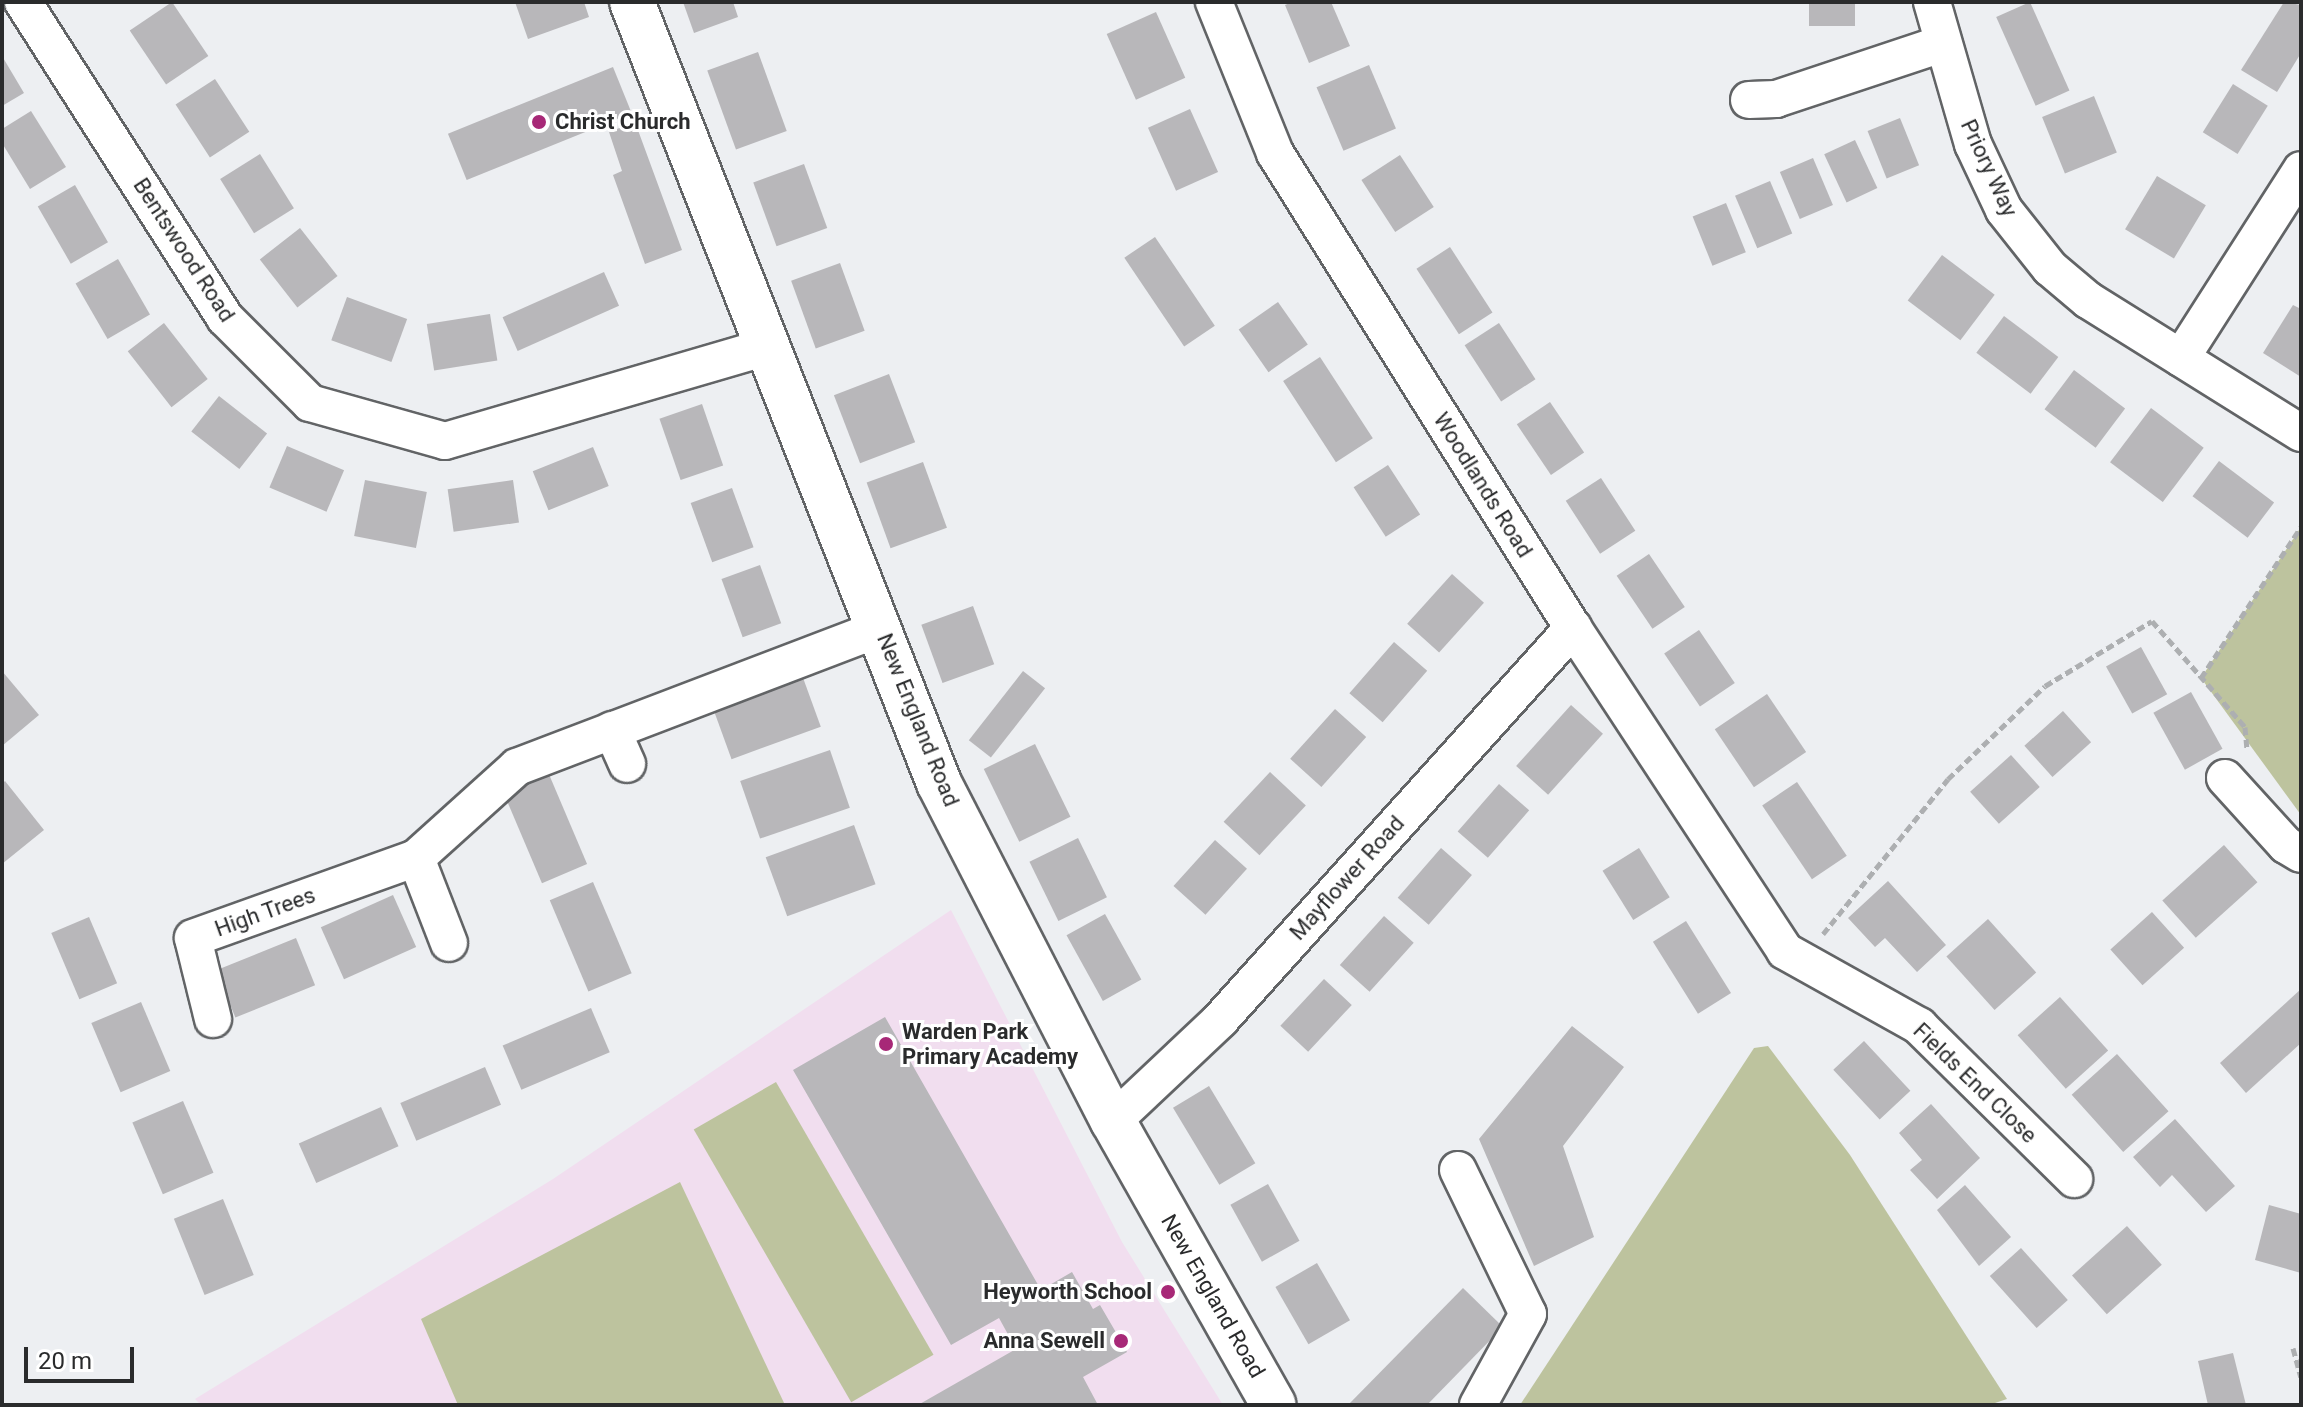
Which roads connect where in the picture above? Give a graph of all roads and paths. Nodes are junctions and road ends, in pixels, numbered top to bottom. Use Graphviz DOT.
graph roads {
  1 [pos="23,2"];
  2 [pos="632,2"];
  3 [pos="1214,2"];
  4 [pos="1932,2"];
  5 [pos="1941,44"];
  6 [pos="1749,100"];
  7 [pos="2301,170"];
  8 [pos="770,346"];
  9 [pos="2181,358"];
  10 [pos="2301,433"];
  11 [pos="2301,527"];
  12 [pos="881,628"];
  13 [pos="1573,628"];
  14 [pos="2201,678"];
  15 [pos="612,730"];
  16 [pos="627,764"];
  17 [pos="2225,778"];
  18 [pos="2252,808"];
  19 [pos="2301,854"];
  20 [pos="416,858"];
  21 [pos="449,943"];
  22 [pos="1794,955"];
  23 [pos="213,1019"];
  24 [pos="1113,1121"];
  25 [pos="1458,1170"];
  26 [pos="2074,1179"];
  27 [pos="2293,1348"];
  28 [pos="2301,1377"];
  29 [pos="1274,1405"];
  30 [pos="1478,1405"];
  1 -- 8 [label="street, Bentswood Road"];
  2 -- 8 [label="street, New England Road"];
  3 -- 13 [label="street, Woodlands Road"];
  4 -- 5 [label="street, Priory Way"];
  5 -- 6 [label="street"];
  5 -- 9 [label="street, Priory Way"];
  7 -- 9 [label="street"];
  8 -- 12 [label="street, New England Road"];
  9 -- 10 [label="street, Priory Way"];
  11 -- 14 [label="path"];
  12 -- 15 [label="street, High Trees"];
  12 -- 24 [label="street, New England Road"];
  13 -- 22 [label="street, Woodlands Road"];
  13 -- 24 [label="street, Mayflower Road"];
  14 -- 18 [label="path"];
  14 -- 22 [label="path"];
  15 -- 16 [label="street"];
  15 -- 20 [label="street, High Trees"];
  17 -- 18 [label="street"];
  18 -- 19 [label="street"];
  20 -- 21 [label="street"];
  20 -- 23 [label="street, High Trees"];
  22 -- 26 [label="street, Fields End Close"];
  24 -- 29 [label="street, New England Road"];
  25 -- 30 [label="street"];
  27 -- 28 [label="path"];
}
